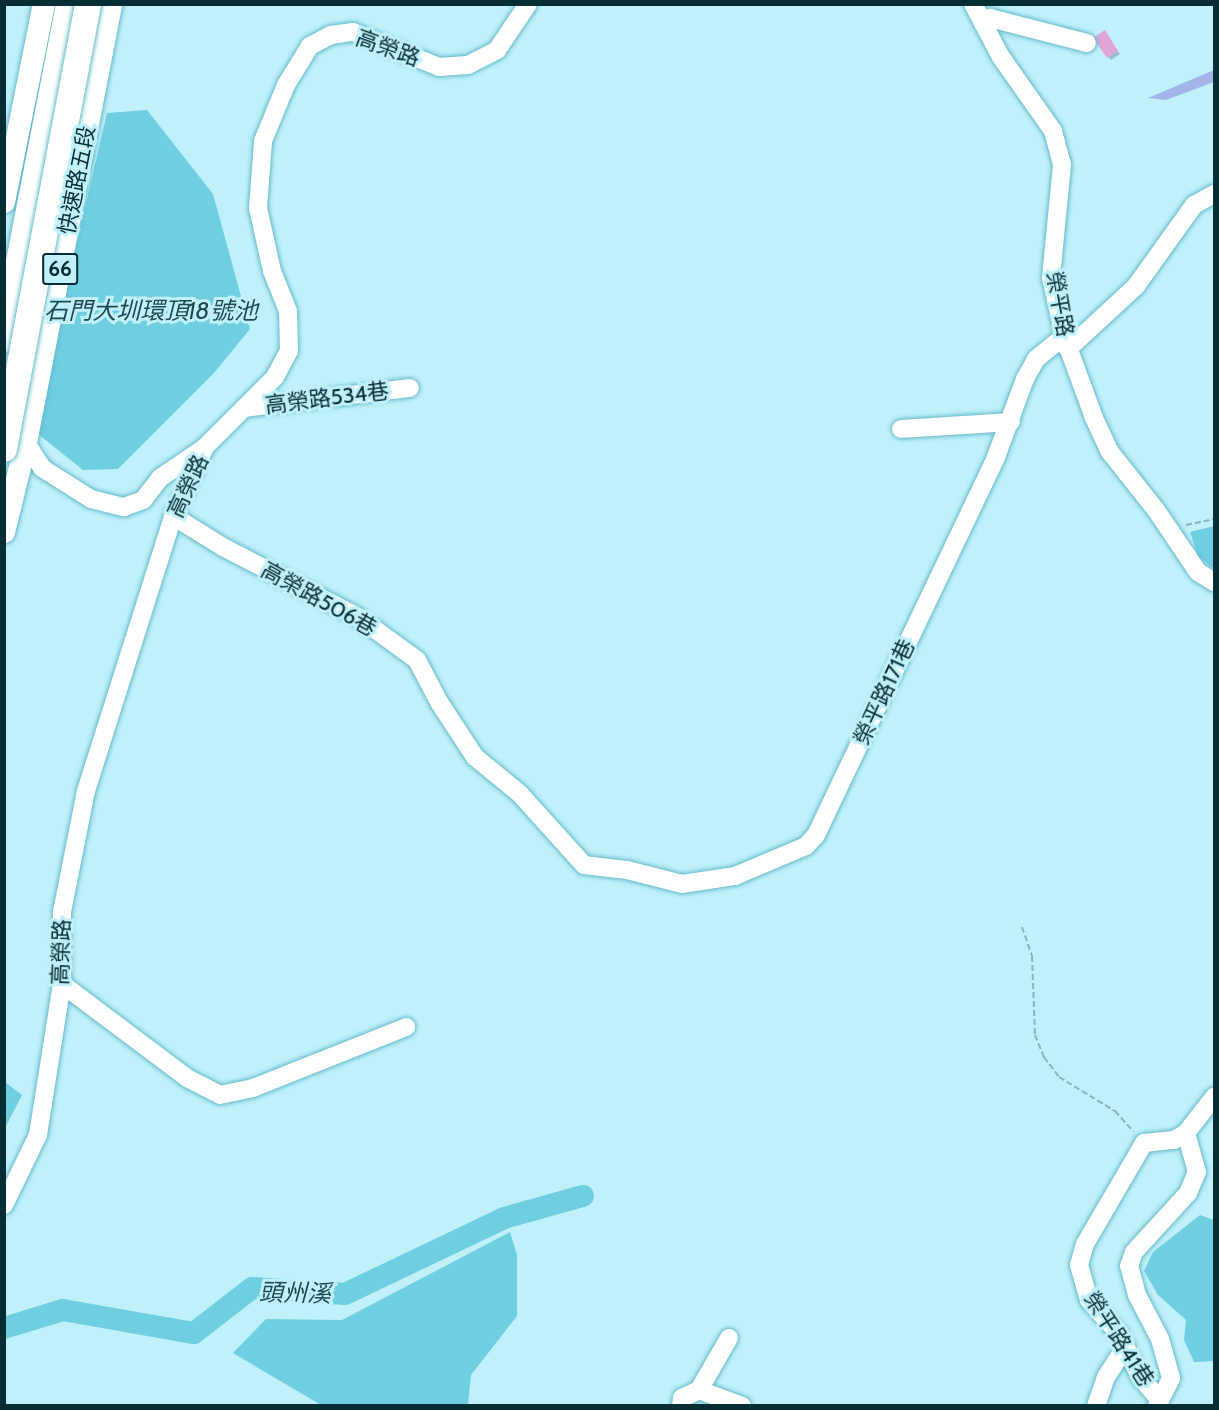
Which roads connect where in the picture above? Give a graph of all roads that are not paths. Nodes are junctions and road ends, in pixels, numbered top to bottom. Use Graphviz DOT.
graph roads {
  1 [pos="44,4"];
  2 [pos="69,4"];
  3 [pos="88,4"];
  4 [pos="111,4"];
  5 [pos="528,4"];
  6 [pos="973,4"];
  7 [pos="983,23"];
  8 [pos="1087,43"];
  9 [pos="1215,194"];
  10 [pos="4,202"];
  11 [pos="4,339"];
  12 [pos="1066,343"];
  13 [pos="410,388"];
  14 [pos="244,408"];
  15 [pos="1011,422"];
  16 [pos="901,429"];
  17 [pos="15,446"];
  18 [pos="205,447"];
  19 [pos="173,516"];
  20 [pos="4,532"];
  21 [pos="1215,582"];
  22 [pos="584,866"];
  23 [pos="62,984"];
  24 [pos="406,1027"];
  25 [pos="1215,1097"];
  26 [pos="1186,1133"];
  27 [pos="4,1205"];
  28 [pos="729,1338"];
  29 [pos="1125,1348"];
  30 [pos="699,1390"];
  31 [pos="1159,1403"];
  32 [pos="681,1406"];
  33 [pos="742,1406"];
  34 [pos="1096,1406"];
  1 -- 10 [label="main road"];
  2 -- 11 [label="highway, 66"];
  3 -- 17 [label="highway, 66, bridge"];
  4 -- 17 [label="main road, 快速路五段 / 66"];
  5 -- 14 [label="street, 高榮路"];
  6 -- 7 [label="street, 榮平路"];
  7 -- 8 [label="street"];
  7 -- 12 [label="street, 榮平路"];
  9 -- 12 [label="street, 榮平路171巷"];
  12 -- 15 [label="street, 榮平路171巷"];
  12 -- 21 [label="street, 榮平路"];
  13 -- 14 [label="street, 高榮路534巷"];
  14 -- 18 [label="street, 高榮路"];
  15 -- 16 [label="street"];
  15 -- 22 [label="street, 榮平路171巷"];
  17 -- 18 [label="street"];
  17 -- 20 [label="main road, 快速路五段 / 66"];
  18 -- 19 [label="street, 高榮路"];
  19 -- 22 [label="street, 高榮路506巷"];
  19 -- 23 [label="street, 高榮路"];
  23 -- 24 [label="street"];
  23 -- 27 [label="street, 高榮路"];
  25 -- 26 [label="street"];
  26 -- 29 [label="street, 榮平路41巷"];
  26 -- 31 [label="street, 榮平路41巷"];
  28 -- 30 [label="street"];
  29 -- 31 [label="street, 榮平路41巷"];
  29 -- 34 [label="street"];
  30 -- 32 [label="street"];
  30 -- 33 [label="street"];
}
